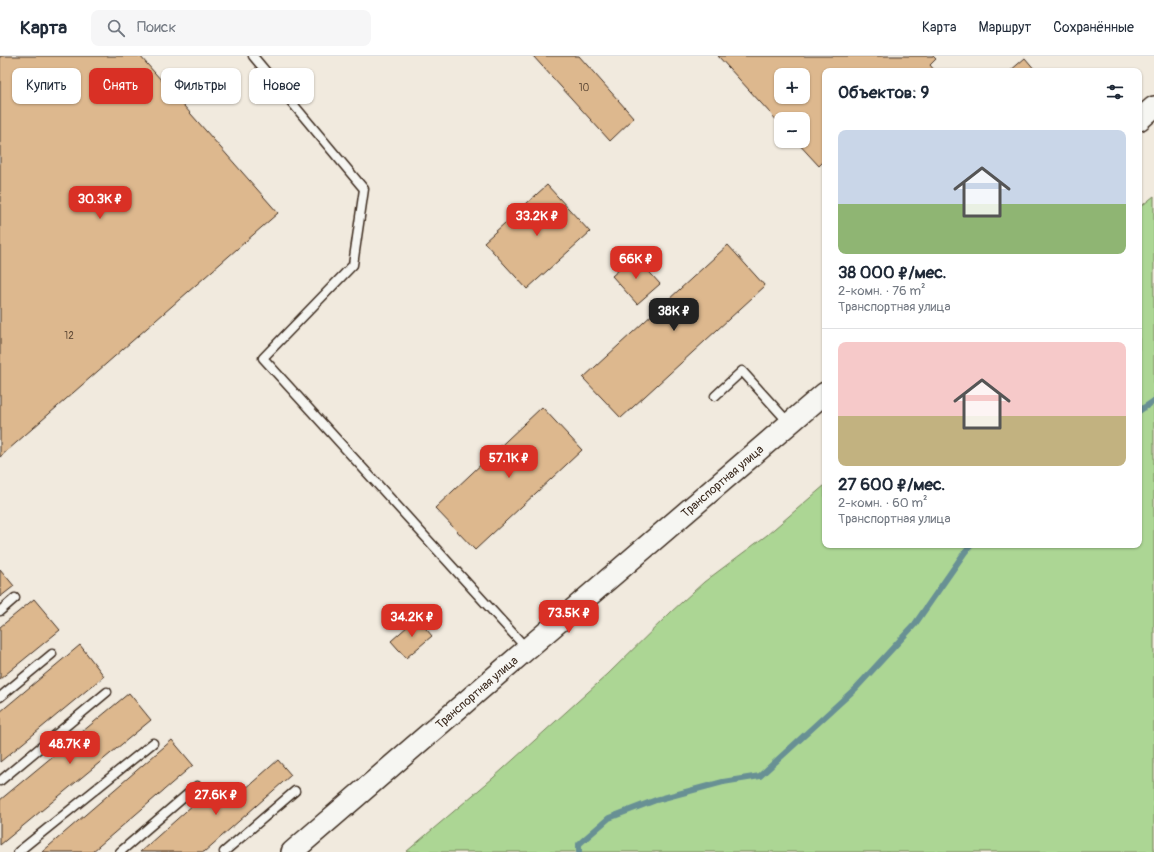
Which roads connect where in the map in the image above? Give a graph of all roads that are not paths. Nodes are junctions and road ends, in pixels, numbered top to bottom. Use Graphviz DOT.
graph roads {
  1 [pos="254,56"];
  2 [pos="1154,107"];
  3 [pos="1142,117"];
  4 [pos="715,396"];
  5 [pos="822,396"];
  6 [pos="790,424"];
  7 [pos="15,598"];
  8 [pos="0,611"];
  9 [pos="527,648"];
  10 [pos="52,654"];
  11 [pos="107,692"];
  12 [pos="0,697"];
  13 [pos="153,743"];
  14 [pos="0,781"];
  15 [pos="196,786"];
  16 [pos="295,791"];
  17 [pos="18,852"];
  18 [pos="120,852"];
  19 [pos="224,852"];
  20 [pos="292,852"];
  1 -- 9 [label="lane"];
  2 -- 3 [label="street"];
  4 -- 6 [label="lane"];
  5 -- 6 [label="street, Транспортная улица"];
  6 -- 9 [label="street, Транспортная улица"];
  7 -- 8 [label="lane"];
  9 -- 20 [label="street, Транспортная улица"];
  10 -- 12 [label="lane"];
  11 -- 14 [label="lane"];
  13 -- 17 [label="lane"];
  15 -- 18 [label="lane"];
  16 -- 19 [label="lane"];
}
